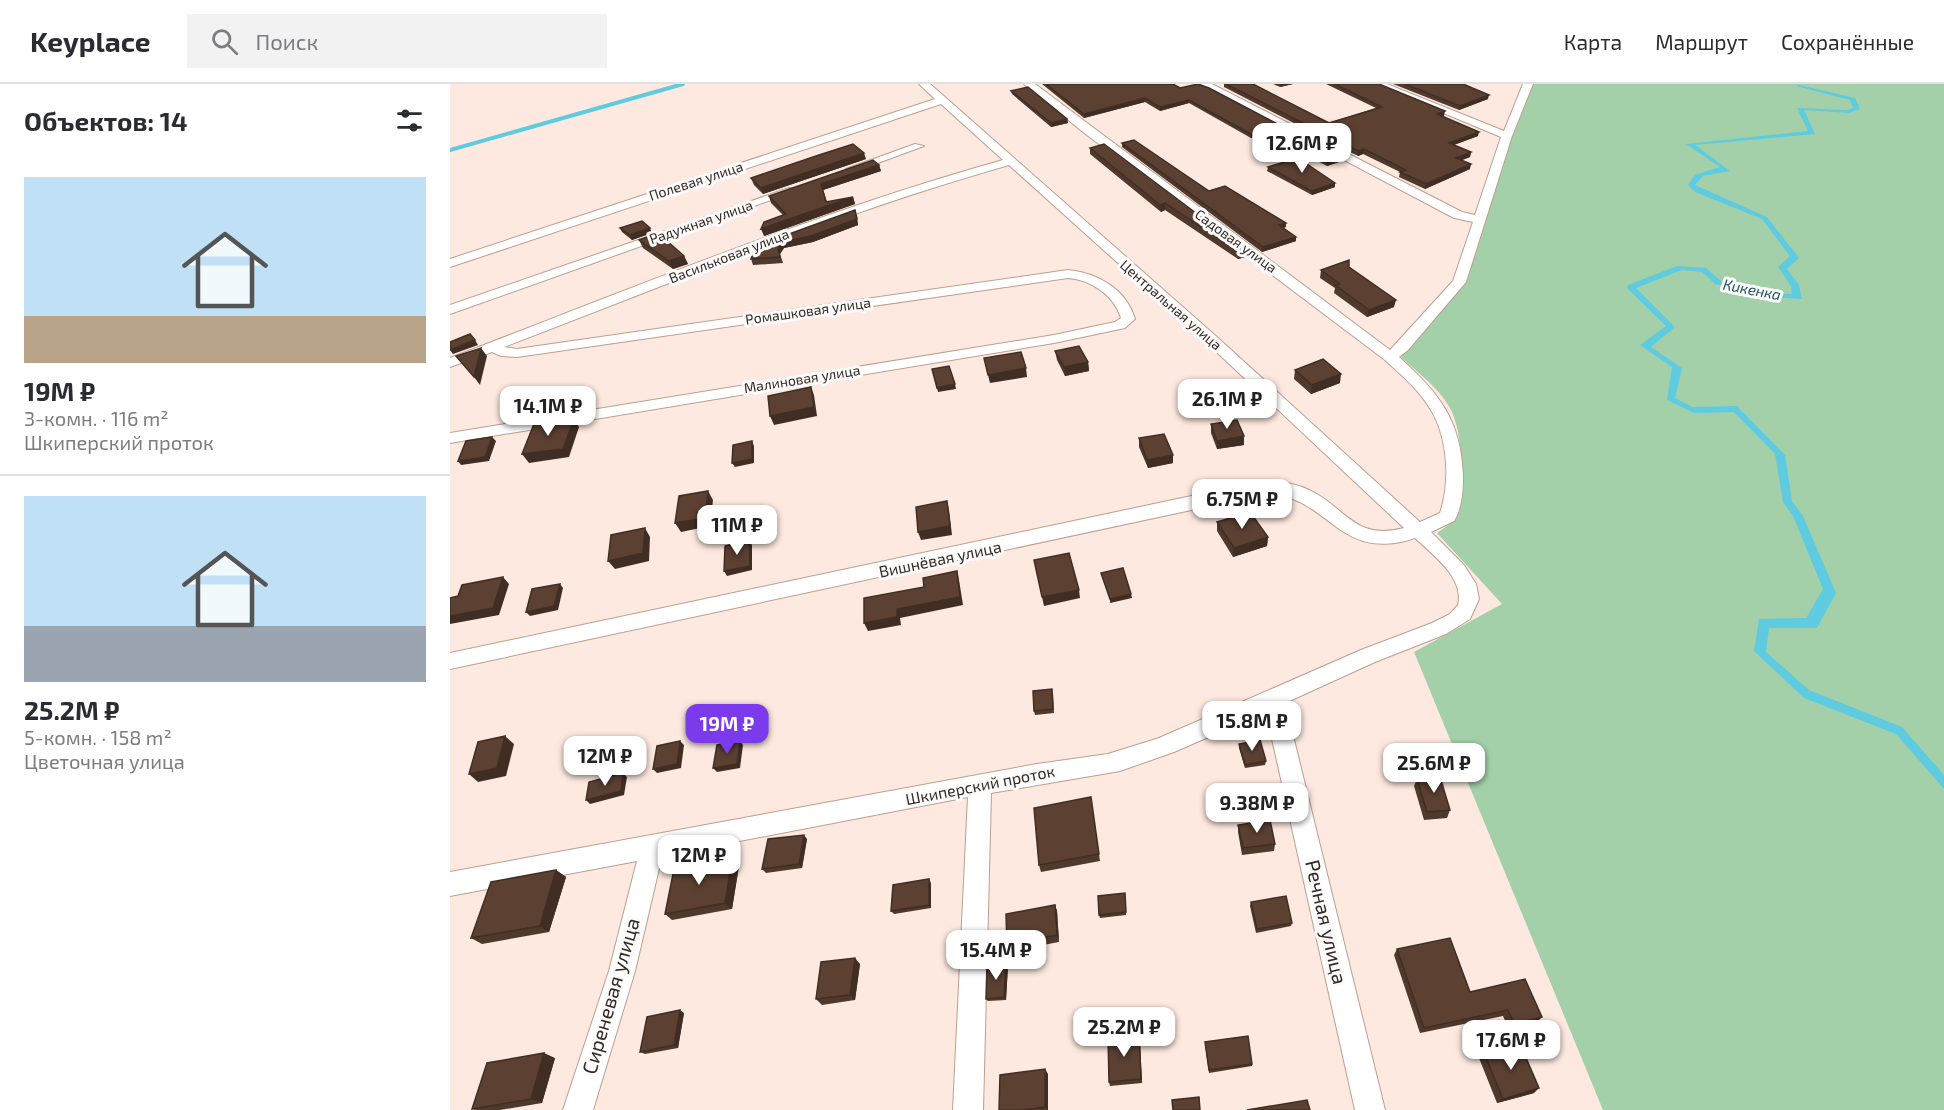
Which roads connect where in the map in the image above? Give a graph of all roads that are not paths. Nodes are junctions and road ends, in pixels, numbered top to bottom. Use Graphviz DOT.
graph roads {
  1 [pos="924,84"];
  2 [pos="1029,84"];
  3 [pos="1205,84"];
  4 [pos="1379,84"];
  5 [pos="1528,84"];
  6 [pos="943,100"];
  7 [pos="1507,136"];
  8 [pos="919,146"];
  9 [pos="1012,161"];
  10 [pos="843,172"];
  11 [pos="810,184"];
  12 [pos="1481,219"];
  13 [pos="450,263"];
  14 [pos="1116,298"];
  15 [pos="450,310"];
  16 [pos="495,346"];
  17 [pos="1390,357"];
  18 [pos="450,363"];
  19 [pos="1437,405"];
  20 [pos="450,438"];
  21 [pos="1417,531"];
  22 [pos="1470,592"];
  23 [pos="450,661"];
  24 [pos="1274,700"];
  25 [pos="980,785"];
  26 [pos="652,848"];
  27 [pos="450,884"];
  28 [pos="578,1110"];
  29 [pos="968,1110"];
  30 [pos="1370,1110"];
  1 -- 6 [label="street, Центральная улица"];
  2 -- 17 [label="street, Садовая улица"];
  3 -- 12 [label="street"];
  4 -- 7 [label="street"];
  5 -- 7 [label="street"];
  6 -- 9 [label="street, Центральная улица"];
  6 -- 13 [label="street, Полевая улица"];
  7 -- 12 [label="street"];
  8 -- 10 [label="street"];
  9 -- 16 [label="street, Васильковая улица"];
  9 -- 21 [label="street, Центральная улица"];
  11 -- 15 [label="street, Радужная улица"];
  12 -- 17 [label="street"];
  14 -- 16 [label="street, Ромашковая улица"];
  14 -- 20 [label="street, Малиновая улица"];
  16 -- 18 [label="street, Васильковая улица"];
  17 -- 19 [label="street, Садовая улица"];
  19 -- 21 [label="street, Вишнёвая улица"];
  21 -- 22 [label="street, Центральная улица"];
  21 -- 23 [label="street, Вишнёвая улица"];
  22 -- 24 [label="street, Шкиперский проток"];
  24 -- 25 [label="street, Шкиперский проток"];
  24 -- 30 [label="street, Речная улица"];
  25 -- 26 [label="street, Шкиперский проток"];
  25 -- 29 [label="street"];
  26 -- 27 [label="street, Шкиперский проток"];
  26 -- 28 [label="street, Сиреневая улица"];
}
